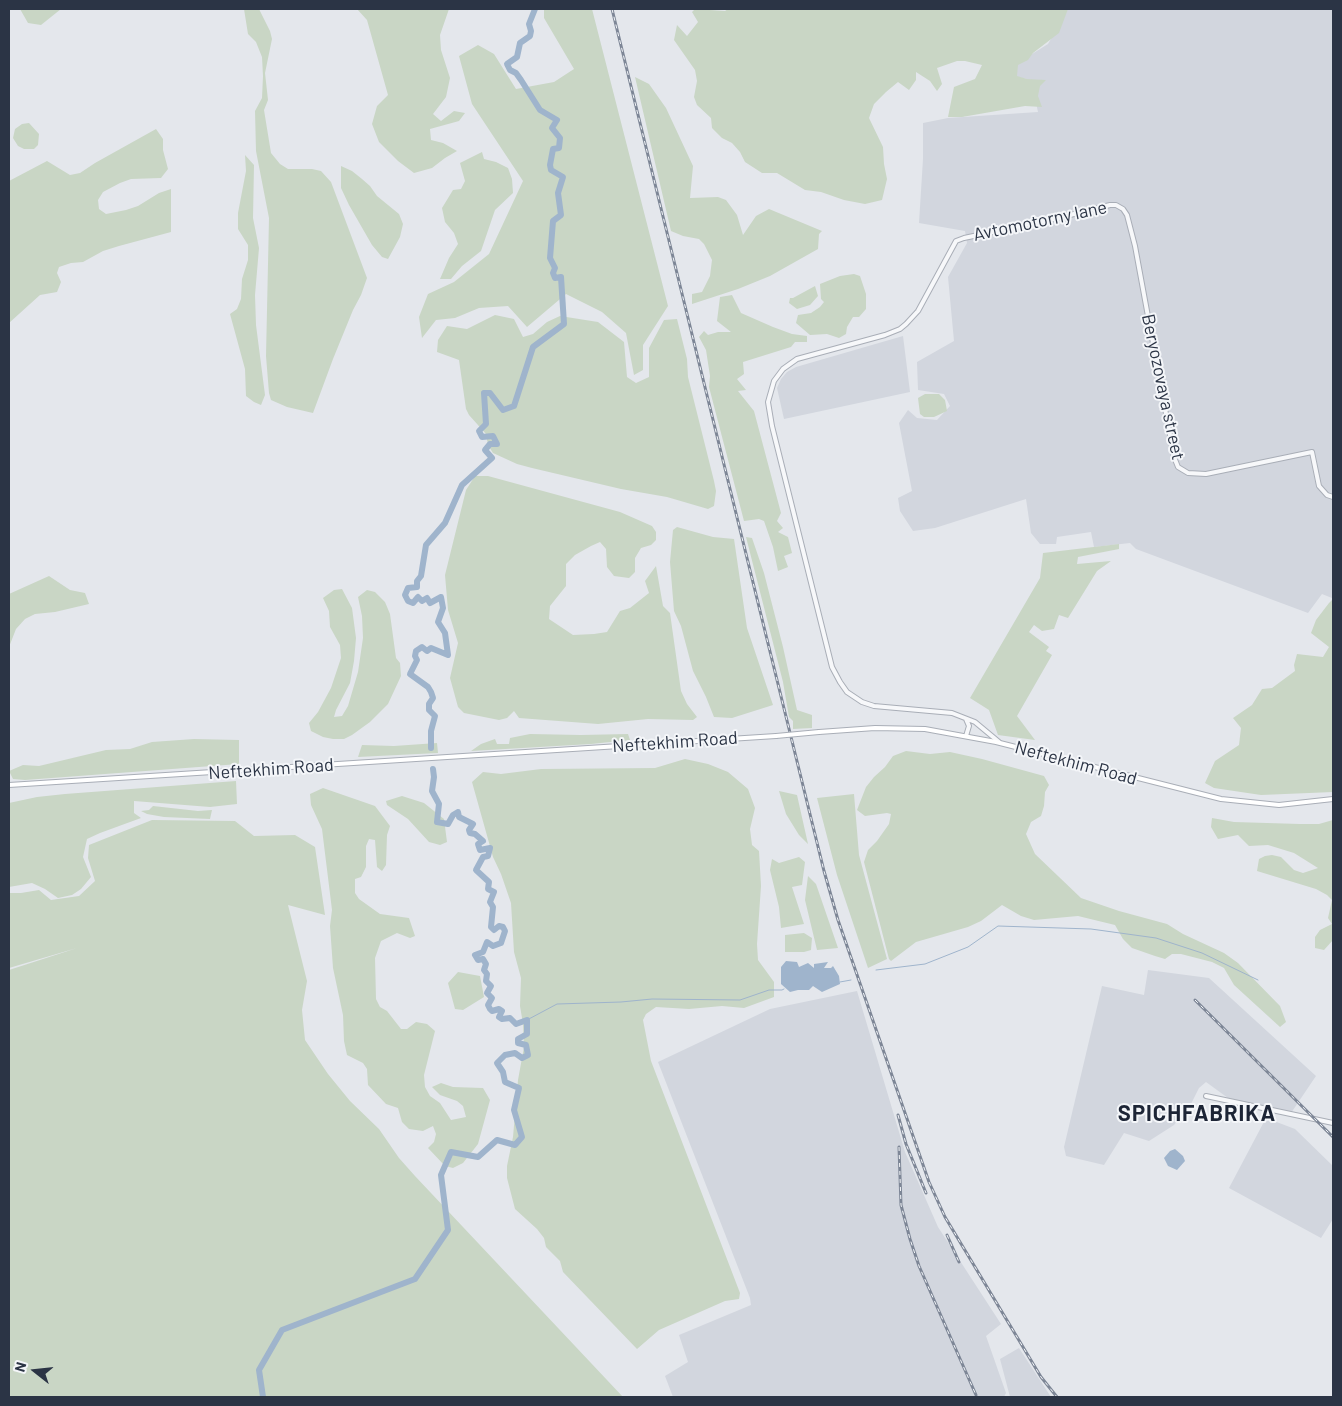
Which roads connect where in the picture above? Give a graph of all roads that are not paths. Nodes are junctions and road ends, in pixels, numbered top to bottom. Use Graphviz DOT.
graph roads {
  1 [pos="1123,209"];
  2 [pos="1333,497"];
  3 [pos="965,717"];
  4 [pos="966,736"];
  5 [pos="1002,744"];
  6 [pos="9,785"];
  7 [pos="1333,799"];
  8 [pos="1206,1096"];
  9 [pos="1333,1123"];
  1 -- 2 [label="street, Beryozovaya street"];
  1 -- 3 [label="street, Avtomotorny lane"];
  3 -- 4 [label="street"];
  3 -- 5 [label="street"];
  4 -- 5 [label="main road, Neftekhim Road"];
  4 -- 6 [label="main road, Neftekhim Road, bridge"];
  5 -- 7 [label="main road, Neftekhim Road"];
  8 -- 9 [label="street"];
}
